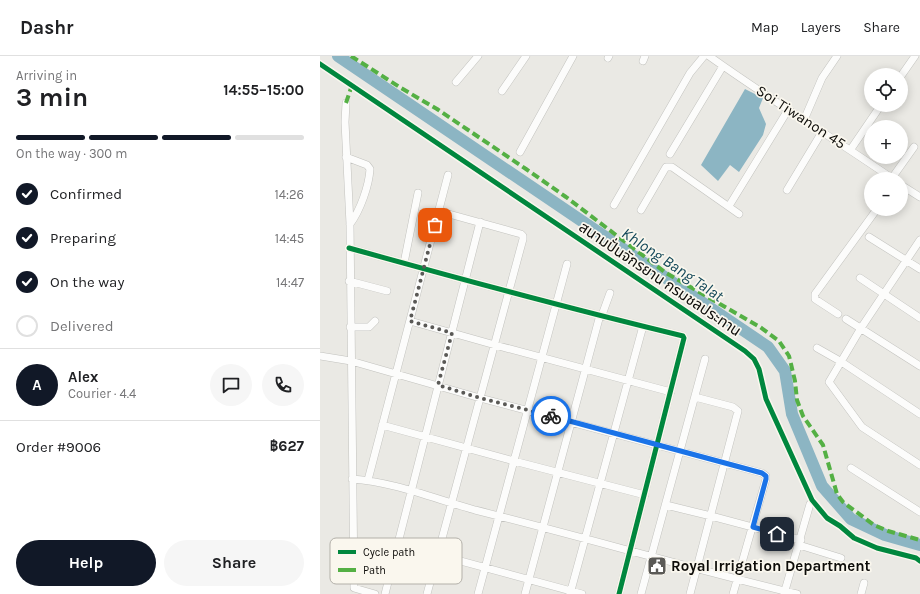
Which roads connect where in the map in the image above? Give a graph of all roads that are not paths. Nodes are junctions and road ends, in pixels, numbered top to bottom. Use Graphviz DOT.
graph roads {
  1 [pos="478,56"];
  2 [pos="526,56"];
  3 [pos="573,56"];
  4 [pos="704,56"];
  5 [pos="709,56"];
  6 [pos="837,56"];
  7 [pos="915,56"];
  8 [pos="723,66"];
  9 [pos="907,68"];
  10 [pos="456,82"];
  11 [pos="502,91"];
  12 [pos="346,103"];
  13 [pos="788,110"];
  14 [pos="876,112"];
  15 [pos="804,120"];
  16 [pos="822,132"];
  17 [pos="914,146"];
  18 [pos="851,150"];
  19 [pos="520,152"];
  20 [pos="670,154"];
  21 [pos="346,157"];
  22 [pos="882,172"];
  23 [pos="897,172"];
  24 [pos="448,175"];
  25 [pos="908,189"];
  26 [pos="787,190"];
  27 [pos="418,193"];
  28 [pos="920,197"];
  29 [pos="614,205"];
  30 [pos="729,206"];
  31 [pos="641,210"];
  32 [pos="438,211"];
  33 [pos="739,214"];
  34 [pos="871,216"];
  35 [pos="480,222"];
  36 [pos="350,224"];
  37 [pos="869,237"];
  38 [pos="920,240"];
  39 [pos="349,248"];
  40 [pos="906,260"];
  41 [pos="404,263"];
  42 [pos="567,264"];
  43 [pos="423,269"];
  44 [pos="920,269"];
  45 [pos="860,278"];
  46 [pos="465,280"];
  47 [pos="349,281"];
  48 [pos="387,291"];
  49 [pos="509,292"];
  50 [pos="610,293"];
  51 [pos="884,294"];
  52 [pos="556,304"];
  53 [pos="838,314"];
  54 [pos="601,315"];
  55 [pos="920,318"];
  56 [pos="846,319"];
  57 [pos="375,321"];
  58 [pos="410,321"];
  59 [pos="643,326"];
  60 [pos="350,327"];
  61 [pos="861,328"];
  62 [pos="452,333"];
  63 [pos="495,346"];
  64 [pos="818,348"];
  65 [pos="320,356"];
  66 [pos="542,358"];
  67 [pos="705,359"];
  68 [pos="840,361"];
  69 [pos="351,362"];
  70 [pos="920,366"];
  71 [pos="585,369"];
  72 [pos="396,374"];
  73 [pos="628,381"];
  74 [pos="438,385"];
  75 [pos="671,392"];
  76 [pos="695,397"];
  77 [pos="480,398"];
  78 [pos="527,410"];
  79 [pos="920,414"];
  80 [pos="571,422"];
  81 [pos="382,425"];
  82 [pos="613,434"];
  83 [pos="425,436"];
  84 [pos="657,445"];
  85 [pos="466,448"];
  86 [pos="680,452"];
  87 [pos="514,461"];
  88 [pos="725,464"];
  89 [pos="920,465"];
  90 [pos="851,468"];
  91 [pos="558,472"];
  92 [pos="352,479"];
  93 [pos="368,480"];
  94 [pos="600,484"];
  95 [pos="411,492"];
  96 [pos="645,495"];
  97 [pos="452,504"];
  98 [pos="810,504"];
  99 [pos="666,505"];
  100 [pos="920,512"];
  101 [pos="499,516"];
  102 [pos="711,516"];
  103 [pos="543,527"];
  104 [pos="753,527"];
  105 [pos="353,538"];
  106 [pos="400,538"];
  107 [pos="442,538"];
  108 [pos="585,538"];
  109 [pos="800,542"];
  110 [pos="630,550"];
  111 [pos="652,556"];
  112 [pos="841,558"];
  113 [pos="462,562"];
  114 [pos="485,568"];
  115 [pos="697,569"];
  116 [pos="529,579"];
  117 [pos="738,580"];
  118 [pos="864,583"];
  119 [pos="354,584"];
  120 [pos="388,584"];
  121 [pos="430,584"];
  122 [pos="570,593"];
  123 [pos="784,593"];
  124 [pos="375,594"];
  125 [pos="385,594"];
  126 [pos="427,594"];
  127 [pos="478,594"];
  128 [pos="525,594"];
  129 [pos="582,594"];
  130 [pos="619,594"];
  131 [pos="641,594"];
  132 [pos="690,594"];
  133 [pos="733,594"];
  134 [pos="797,594"];
  135 [pos="861,594"];
  1 -- 10 [label="street"];
  2 -- 11 [label="street"];
  3 -- 19 [label="street"];
  4 -- 29 [label="street"];
  5 -- 8 [label="street, Soi Tiwanon 45"];
  6 -- 15 [label="street"];
  7 -- 9 [label="street"];
  8 -- 13 [label="street, Soi Tiwanon 45"];
  8 -- 20 [label="street"];
  12 -- 21 [label="street"];
  13 -- 15 [label="street, Soi Tiwanon 45"];
  13 -- 30 [label="street"];
  14 -- 18 [label="street"];
  15 -- 16 [label="street, Soi Tiwanon 45"];
  16 -- 18 [label="street, Soi Tiwanon 45"];
  16 -- 26 [label="street"];
  17 -- 23 [label="street"];
  18 -- 22 [label="street, Soi Tiwanon 45"];
  21 -- 36 [label="street"];
  21 -- 36 [label="street"];
  24 -- 32 [label="street"];
  25 -- 28 [label="street"];
  27 -- 41 [label="street"];
  30 -- 31 [label="street"];
  30 -- 33 [label="street"];
  32 -- 35 [label="street"];
  32 -- 43 [label="street"];
  34 -- 53 [label="street"];
  35 -- 46 [label="street"];
  35 -- 49 [label="street"];
  36 -- 39 [label="street"];
  37 -- 40 [label="street"];
  38 -- 40 [label="street"];
  39 -- 41 [label="street"];
  39 -- 47 [label="street"];
  40 -- 44 [label="street"];
  40 -- 51 [label="street"];
  41 -- 43 [label="street"];
  42 -- 52 [label="street"];
  43 -- 46 [label="street"];
  43 -- 58 [label="street"];
  45 -- 51 [label="street"];
  46 -- 49 [label="street"];
  46 -- 62 [label="street"];
  47 -- 48 [label="street"];
  47 -- 60 [label="street"];
  49 -- 52 [label="street"];
  49 -- 63 [label="street"];
  50 -- 54 [label="street"];
  51 -- 55 [label="street"];
  51 -- 61 [label="street"];
  52 -- 54 [label="street"];
  52 -- 66 [label="street"];
  54 -- 59 [label="street"];
  54 -- 71 [label="street"];
  56 -- 61 [label="street"];
  57 -- 60 [label="street"];
  58 -- 62 [label="street"];
  58 -- 72 [label="street"];
  59 -- 73 [label="street"];
  59 -- 75 [label="street"];
  60 -- 69 [label="street"];
  61 -- 68 [label="street"];
  61 -- 70 [label="street"];
  62 -- 63 [label="street"];
  62 -- 74 [label="street"];
  63 -- 66 [label="street"];
  63 -- 77 [label="street"];
  64 -- 68 [label="street"];
  65 -- 69 [label="street"];
  66 -- 71 [label="street"];
  66 -- 78 [label="street"];
  67 -- 76 [label="street"];
  68 -- 79 [label="street"];
  68 -- 89 [label="street"];
  69 -- 72 [label="street"];
  69 -- 92 [label="street"];
  71 -- 73 [label="street"];
  71 -- 80 [label="street"];
  72 -- 74 [label="street"];
  72 -- 81 [label="street"];
  73 -- 75 [label="street"];
  73 -- 82 [label="street"];
  74 -- 77 [label="street"];
  74 -- 83 [label="street"];
  75 -- 84 [label="street"];
  76 -- 86 [label="street"];
  76 -- 88 [label="street"];
  77 -- 78 [label="street"];
  77 -- 85 [label="street"];
  78 -- 80 [label="street"];
  78 -- 87 [label="street"];
  80 -- 82 [label="street"];
  80 -- 91 [label="street"];
  81 -- 83 [label="street"];
  81 -- 93 [label="street"];
  82 -- 84 [label="street"];
  82 -- 94 [label="street"];
  83 -- 85 [label="street"];
  83 -- 95 [label="street"];
  84 -- 86 [label="street"];
  84 -- 96 [label="street"];
  85 -- 87 [label="street"];
  85 -- 97 [label="street"];
  86 -- 88 [label="street"];
  86 -- 99 [label="street"];
  87 -- 91 [label="street"];
  87 -- 101 [label="street"];
  88 -- 102 [label="street"];
  88 -- 104 [label="street"];
  90 -- 100 [label="street"];
  91 -- 94 [label="street"];
  91 -- 103 [label="street"];
  92 -- 93 [label="street"];
  92 -- 105 [label="street"];
  93 -- 95 [label="street"];
  94 -- 96 [label="street"];
  94 -- 108 [label="street"];
  95 -- 97 [label="street"];
  95 -- 106 [label="street"];
  96 -- 110 [label="street"];
  97 -- 101 [label="street"];
  97 -- 107 [label="street"];
  98 -- 109 [label="street"];
  99 -- 102 [label="street"];
  99 -- 111 [label="street"];
  101 -- 103 [label="street"];
  101 -- 114 [label="street"];
  102 -- 104 [label="street"];
  102 -- 115 [label="street"];
  103 -- 108 [label="street"];
  103 -- 116 [label="street"];
  104 -- 109 [label="street"];
  104 -- 117 [label="street"];
  108 -- 110 [label="street"];
  108 -- 122 [label="street"];
  109 -- 112 [label="street"];
  109 -- 123 [label="street"];
  110 -- 111 [label="street"];
  110 -- 130 [label="street"];
  111 -- 115 [label="street"];
  111 -- 131 [label="street"];
  113 -- 114 [label="street"];
  114 -- 116 [label="street"];
  114 -- 127 [label="street"];
  115 -- 117 [label="street"];
  115 -- 132 [label="street"];
  116 -- 122 [label="street"];
  116 -- 128 [label="street"];
  117 -- 123 [label="street"];
  117 -- 133 [label="street"];
  118 -- 135 [label="street"];
  119 -- 124 [label="street"];
  120 -- 125 [label="street"];
  121 -- 126 [label="street"];
  122 -- 129 [label="street"];
  123 -- 134 [label="street"];
}
